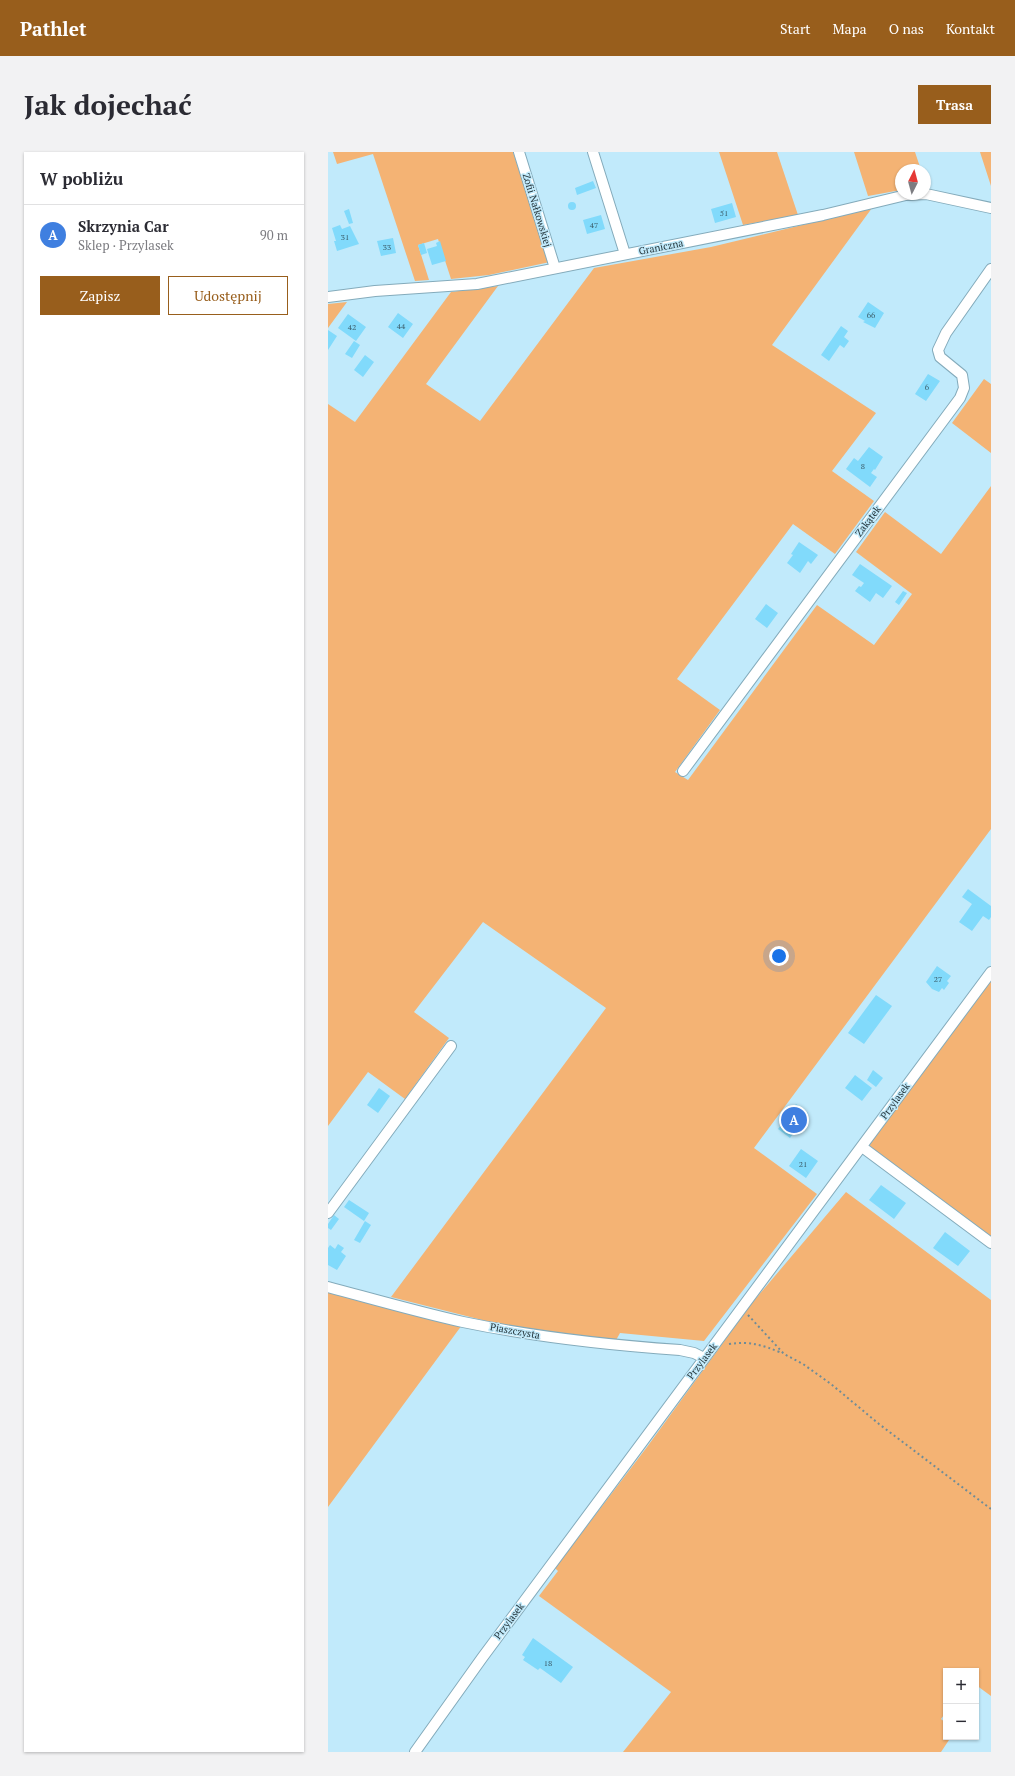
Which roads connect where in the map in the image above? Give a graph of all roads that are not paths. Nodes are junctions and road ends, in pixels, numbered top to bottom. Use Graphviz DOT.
graph roads {
  1 [pos="519,152"];
  2 [pos="593,152"];
  3 [pos="991,208"];
  4 [pos="625,254"];
  5 [pos="555,268"];
  6 [pos="991,269"];
  7 [pos="328,297"];
  8 [pos="683,771"];
  9 [pos="991,972"];
  10 [pos="451,1046"];
  11 [pos="862,1147"];
  12 [pos="328,1212"];
  13 [pos="991,1243"];
  14 [pos="328,1287"];
  15 [pos="704,1358"];
  16 [pos="415,1752"];
  1 -- 5 [label="street, Zofii Nałkowskiej"];
  2 -- 4 [label="street"];
  3 -- 4 [label="street, Graniczna"];
  4 -- 5 [label="street, Graniczna"];
  5 -- 7 [label="street, Graniczna"];
  6 -- 8 [label="street, Zakątek"];
  9 -- 11 [label="street, Przylasek"];
  10 -- 12 [label="street"];
  11 -- 13 [label="street"];
  11 -- 15 [label="street, Przylasek"];
  14 -- 15 [label="street, Piaszczysta"];
  15 -- 16 [label="street, Przylasek"];
}
